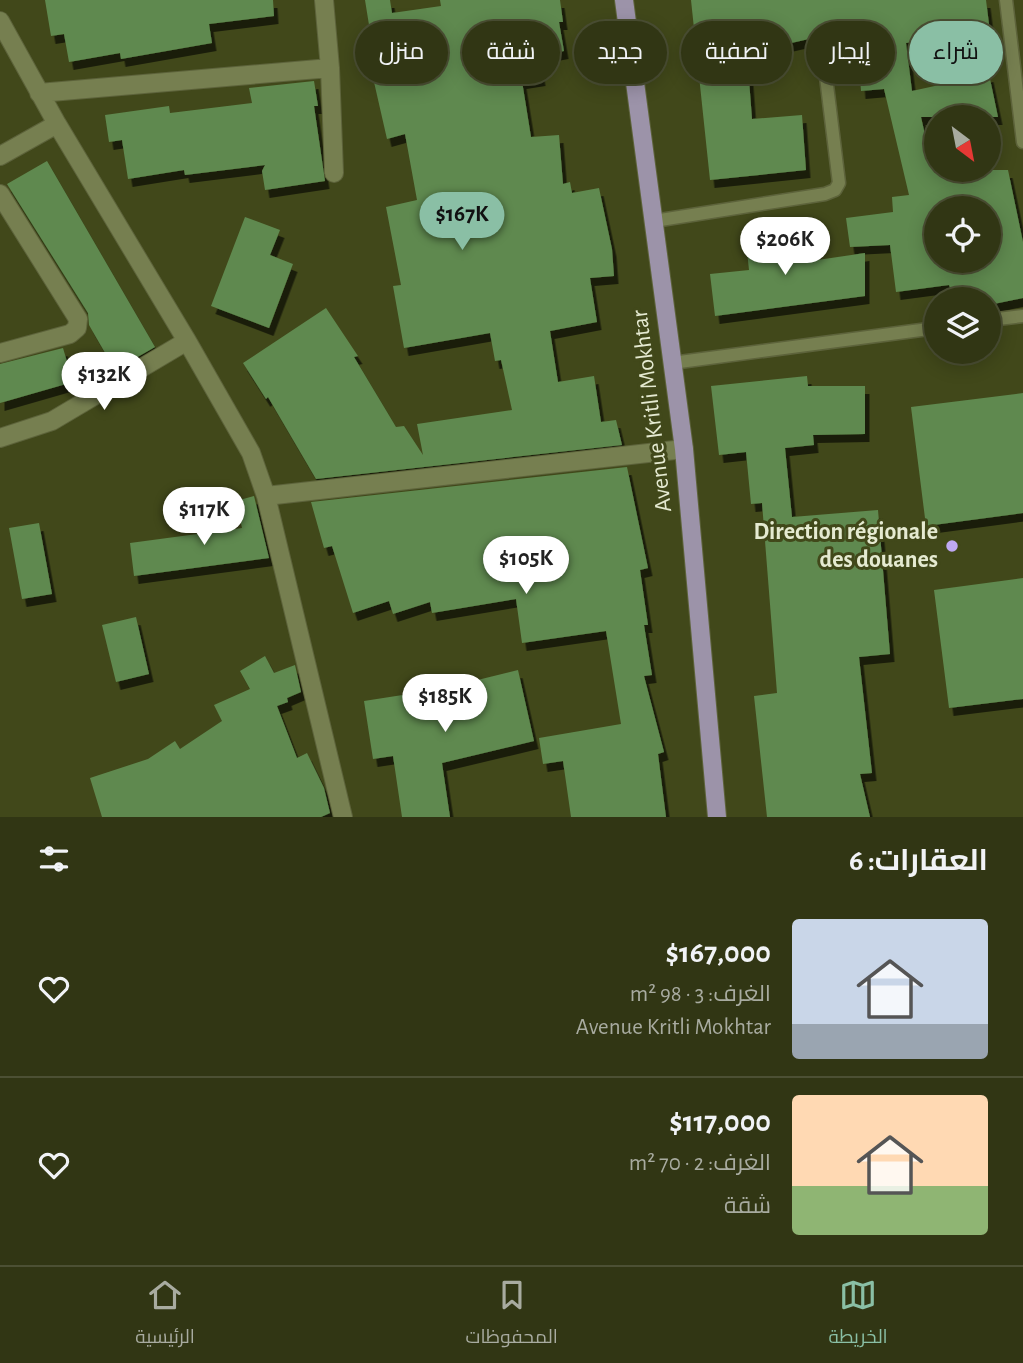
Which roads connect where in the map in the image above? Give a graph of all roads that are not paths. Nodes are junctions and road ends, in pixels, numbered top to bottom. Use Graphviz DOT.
graph roads {
  1 [pos="324,0"];
  2 [pos="624,0"];
  3 [pos="1006,0"];
  4 [pos="0,21"];
  5 [pos="330,68"];
  6 [pos="827,84"];
  7 [pos="39,93"];
  8 [pos="57,124"];
  9 [pos="1023,142"];
  10 [pos="0,156"];
  11 [pos="334,173"];
  12 [pos="0,194"];
  13 [pos="654,221"];
  14 [pos="1023,316"];
  15 [pos="1001,319"];
  16 [pos="924,330"];
  17 [pos="187,341"];
  18 [pos="0,353"];
  19 [pos="672,363"];
  20 [pos="0,438"];
  21 [pos="684,449"];
  22 [pos="266,496"];
  23 [pos="343,817"];
  24 [pos="717,817"];
  1 -- 5 [label="street"];
  2 -- 13 [label="main road, Avenue Kritli Mokhtar"];
  3 -- 9 [label="lane"];
  4 -- 7 [label="street"];
  5 -- 7 [label="street"];
  5 -- 11 [label="street"];
  6 -- 13 [label="lane"];
  7 -- 8 [label="street"];
  8 -- 10 [label="street"];
  8 -- 17 [label="street"];
  12 -- 18 [label="street"];
  13 -- 19 [label="main road, Avenue Kritli Mokhtar"];
  14 -- 15 [label="lane"];
  16 -- 19 [label="lane"];
  17 -- 20 [label="street"];
  17 -- 22 [label="street"];
  19 -- 21 [label="main road, Avenue Kritli Mokhtar"];
  21 -- 22 [label="street"];
  21 -- 24 [label="main road, Avenue Kritli Mokhtar"];
  22 -- 23 [label="street"];
}
